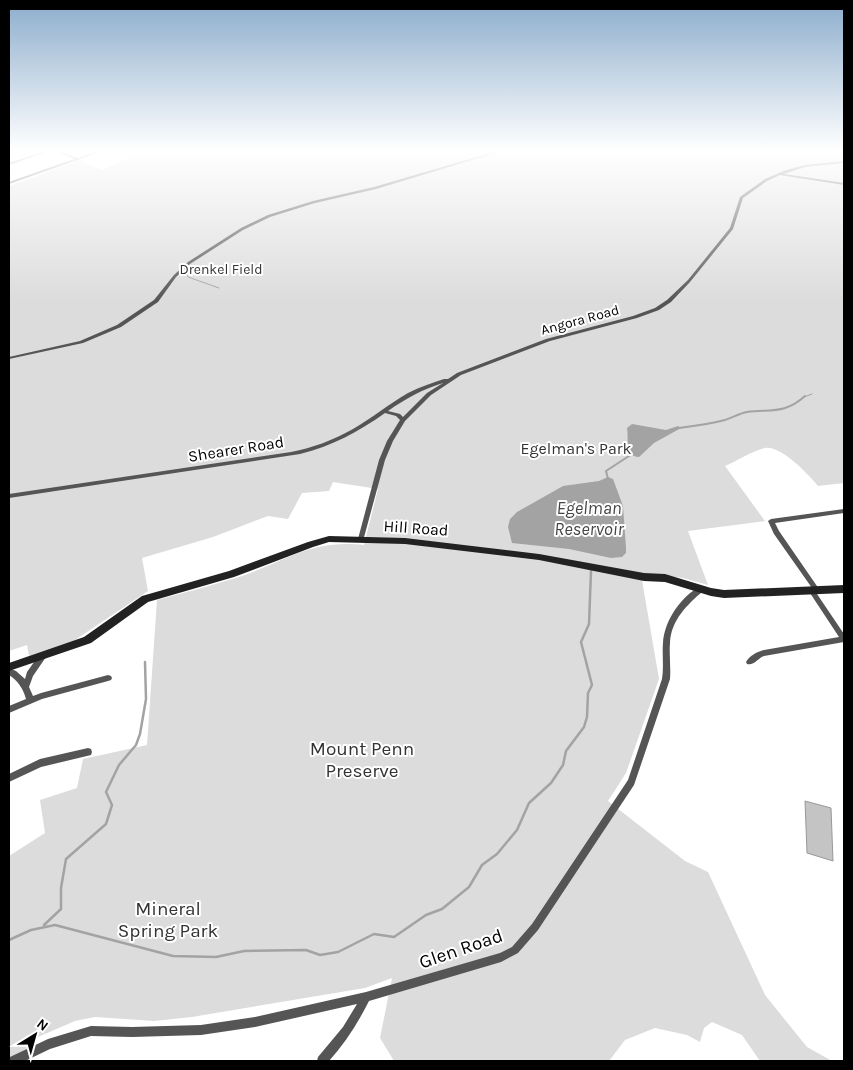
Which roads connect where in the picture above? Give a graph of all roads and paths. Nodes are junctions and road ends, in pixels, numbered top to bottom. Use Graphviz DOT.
graph roads {
  1 [pos="319,201"];
  2 [pos="740,201"];
  3 [pos="9,358"];
  4 [pos="449,378"];
  5 [pos="382,411"];
  6 [pos="404,420"];
  7 [pos="9,496"];
  8 [pos="844,511"];
  9 [pos="361,539"];
  10 [pos="702,589"];
  11 [pos="844,589"];
  12 [pos="814,591"];
  13 [pos="844,639"];
  14 [pos="42,657"];
  15 [pos="750,662"];
  16 [pos="9,667"];
  17 [pos="9,671"];
  18 [pos="108,678"];
  19 [pos="26,684"];
  20 [pos="30,699"];
  21 [pos="9,710"];
  22 [pos="88,752"];
  23 [pos="9,778"];
  24 [pos="366,997"];
  25 [pos="14,1061"];
  26 [pos="322,1061"];
  1 -- 3 [label="street"];
  2 -- 4 [label="street, Angora Road"];
  4 -- 5 [label="street, Shearer Road"];
  4 -- 6 [label="street, Angora Road"];
  5 -- 6 [label="street"];
  5 -- 7 [label="street, Shearer Road"];
  6 -- 9 [label="street, Angora Road"];
  8 -- 12 [label="street"];
  9 -- 10 [label="street, Hill Road"];
  9 -- 14 [label="street, Hill Road"];
  10 -- 12 [label="street, Hill Road"];
  10 -- 24 [label="street, Glen Road"];
  11 -- 12 [label="street, Hill Road"];
  12 -- 13 [label="street"];
  13 -- 15 [label="street"];
  14 -- 16 [label="street, Hill Road"];
  14 -- 19 [label="street"];
  17 -- 19 [label="street"];
  18 -- 20 [label="street"];
  19 -- 20 [label="street"];
  20 -- 21 [label="street"];
  22 -- 23 [label="street"];
  24 -- 25 [label="street, Glen Road"];
  24 -- 26 [label="street"];
}
